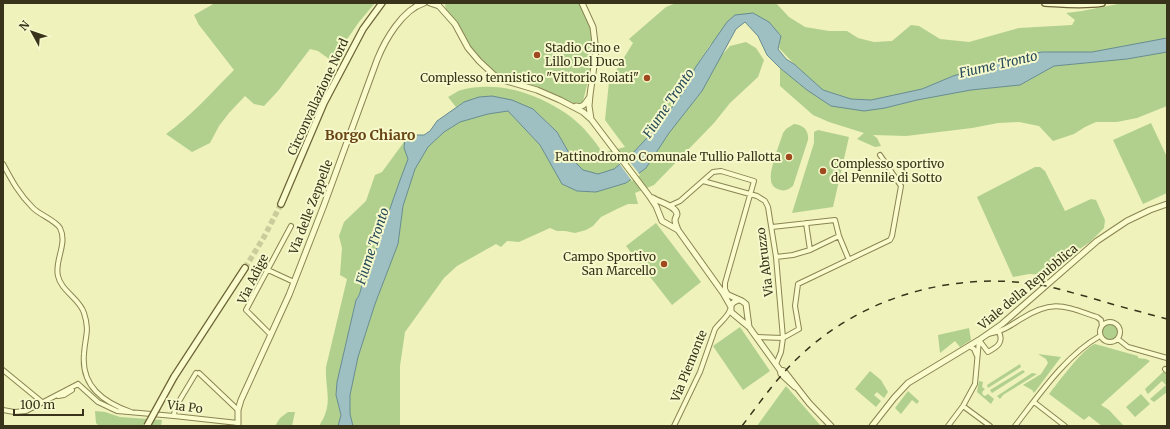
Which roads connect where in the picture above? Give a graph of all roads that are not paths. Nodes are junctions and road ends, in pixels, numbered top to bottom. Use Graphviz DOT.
graph roads {
  1 [pos="382,3"];
  2 [pos="424,3"];
  3 [pos="430,3"];
  4 [pos="582,3"];
  5 [pos="1045,3"];
  6 [pos="1102,3"];
  7 [pos="439,5"];
  8 [pos="590,95"];
  9 [pos="572,105"];
  10 [pos="592,120"];
  11 [pos="880,155"];
  12 [pos="3,164"];
  13 [pos="703,181"];
  14 [pos="750,194"];
  15 [pos="650,197"];
  16 [pos="680,201"];
  17 [pos="281,204"];
  18 [pos="1167,204"];
  19 [pos="668,206"];
  20 [pos="676,211"];
  21 [pos="659,214"];
  22 [pos="675,219"];
  23 [pos="666,223"];
  24 [pos="806,223"];
  25 [pos="291,226"];
  26 [pos="772,227"];
  27 [pos="678,230"];
  28 [pos="839,236"];
  29 [pos="810,250"];
  30 [pos="776,257"];
  31 [pos="849,260"];
  32 [pos="245,268"];
  33 [pos="268,270"];
  34 [pos="294,282"];
  35 [pos="723,293"];
  36 [pos="728,296"];
  37 [pos="738,300"];
  38 [pos="731,308"];
  39 [pos="747,309"];
  40 [pos="727,316"];
  41 [pos="736,316"];
  42 [pos="1102,326"];
  43 [pos="749,328"];
  44 [pos="999,332"];
  45 [pos="271,334"];
  46 [pos="988,334"];
  47 [pos="1100,336"];
  48 [pos="756,337"];
  49 [pos="783,338"];
  50 [pos="1118,339"];
  51 [pos="979,340"];
  52 [pos="969,346"];
  53 [pos="981,352"];
  54 [pos="988,352"];
  55 [pos="978,356"];
  56 [pos="1167,358"];
  57 [pos="776,364"];
  58 [pos="3,370"];
  59 [pos="42,402"];
  60 [pos="1034,402"];
  61 [pos="963,406"];
  62 [pos="3,410"];
  63 [pos="238,410"];
  64 [pos="130,412"];
  65 [pos="174,416"];
  66 [pos="238,425"];
  67 [pos="147,426"];
  68 [pos="674,426"];
  69 [pos="831,426"];
  70 [pos="872,426"];
  71 [pos="948,426"];
  72 [pos="990,426"];
  73 [pos="1015,426"];
  74 [pos="1065,426"];
  1 -- 17 [label="main road, Circonvallazione Nord"];
  2 -- 34 [label="street, Via delle Zeppelle"];
  3 -- 7 [label="street"];
  4 -- 8 [label="street"];
  5 -- 6 [label="main road"];
  7 -- 9 [label="street"];
  8 -- 9 [label="street"];
  8 -- 10 [label="street"];
  9 -- 10 [label="street"];
  10 -- 15 [label="street"];
  11 -- 31 [label="street"];
  12 -- 64 [label="street"];
  13 -- 14 [label="street, Via Abruzzo"];
  13 -- 14 [label="street"];
  13 -- 16 [label="street"];
  14 -- 26 [label="street, Via Abruzzo"];
  14 -- 36 [label="street"];
  15 -- 19 [label="street"];
  15 -- 21 [label="street"];
  16 -- 19 [label="street"];
  16 -- 20 [label="street"];
  18 -- 46 [label="street, Viale della Repubblica"];
  19 -- 20 [label="street"];
  19 -- 21 [label="street"];
  20 -- 22 [label="street"];
  21 -- 23 [label="street"];
  22 -- 23 [label="street"];
  22 -- 27 [label="street"];
  23 -- 27 [label="street"];
  24 -- 26 [label="street"];
  24 -- 28 [label="street"];
  24 -- 29 [label="street"];
  25 -- 33 [label="street, Via Adige"];
  26 -- 30 [label="street, Via Abruzzo"];
  27 -- 35 [label="street"];
  28 -- 29 [label="street"];
  28 -- 31 [label="street"];
  29 -- 30 [label="street"];
  30 -- 49 [label="street, Via Abruzzo"];
  31 -- 49 [label="street"];
  32 -- 67 [label="main road, bridge"];
  33 -- 34 [label="street"];
  33 -- 45 [label="street, Via Adige"];
  34 -- 45 [label="street, Via delle Zeppelle"];
  35 -- 36 [label="street"];
  35 -- 38 [label="street"];
  36 -- 37 [label="street"];
  37 -- 38 [label="street"];
  37 -- 39 [label="street"];
  38 -- 40 [label="street, Via Piemonte"];
  38 -- 41 [label="street"];
  39 -- 41 [label="street"];
  39 -- 43 [label="street"];
  40 -- 41 [label="street"];
  40 -- 68 [label="street, Via Piemonte"];
  41 -- 43 [label="street"];
  42 -- 44 [label="street"];
  42 -- 47 [label="street"];
  42 -- 50 [label="street"];
  43 -- 48 [label="street"];
  44 -- 46 [label="street"];
  44 -- 54 [label="street"];
  45 -- 63 [label="street, Via delle Zeppelle"];
  46 -- 51 [label="street, Viale della Repubblica"];
  47 -- 50 [label="street"];
  47 -- 60 [label="street"];
  48 -- 49 [label="street"];
  48 -- 57 [label="street"];
  49 -- 57 [label="street, Via Abruzzo"];
  50 -- 56 [label="street"];
  51 -- 52 [label="street, Viale della Repubblica"];
  51 -- 54 [label="street"];
  51 -- 55 [label="street"];
  52 -- 55 [label="street"];
  52 -- 70 [label="street, Viale della Repubblica"];
  53 -- 54 [label="street"];
  55 -- 61 [label="street"];
  57 -- 69 [label="street"];
  58 -- 59 [label="street"];
  59 -- 62 [label="street"];
  59 -- 64 [label="street"];
  60 -- 73 [label="street"];
  60 -- 74 [label="street"];
  61 -- 71 [label="street"];
  61 -- 72 [label="street"];
  63 -- 65 [label="street"];
  63 -- 66 [label="street, Via delle Zeppelle"];
  64 -- 65 [label="street, Via Po"];
  65 -- 66 [label="street, Via Po"];
}
